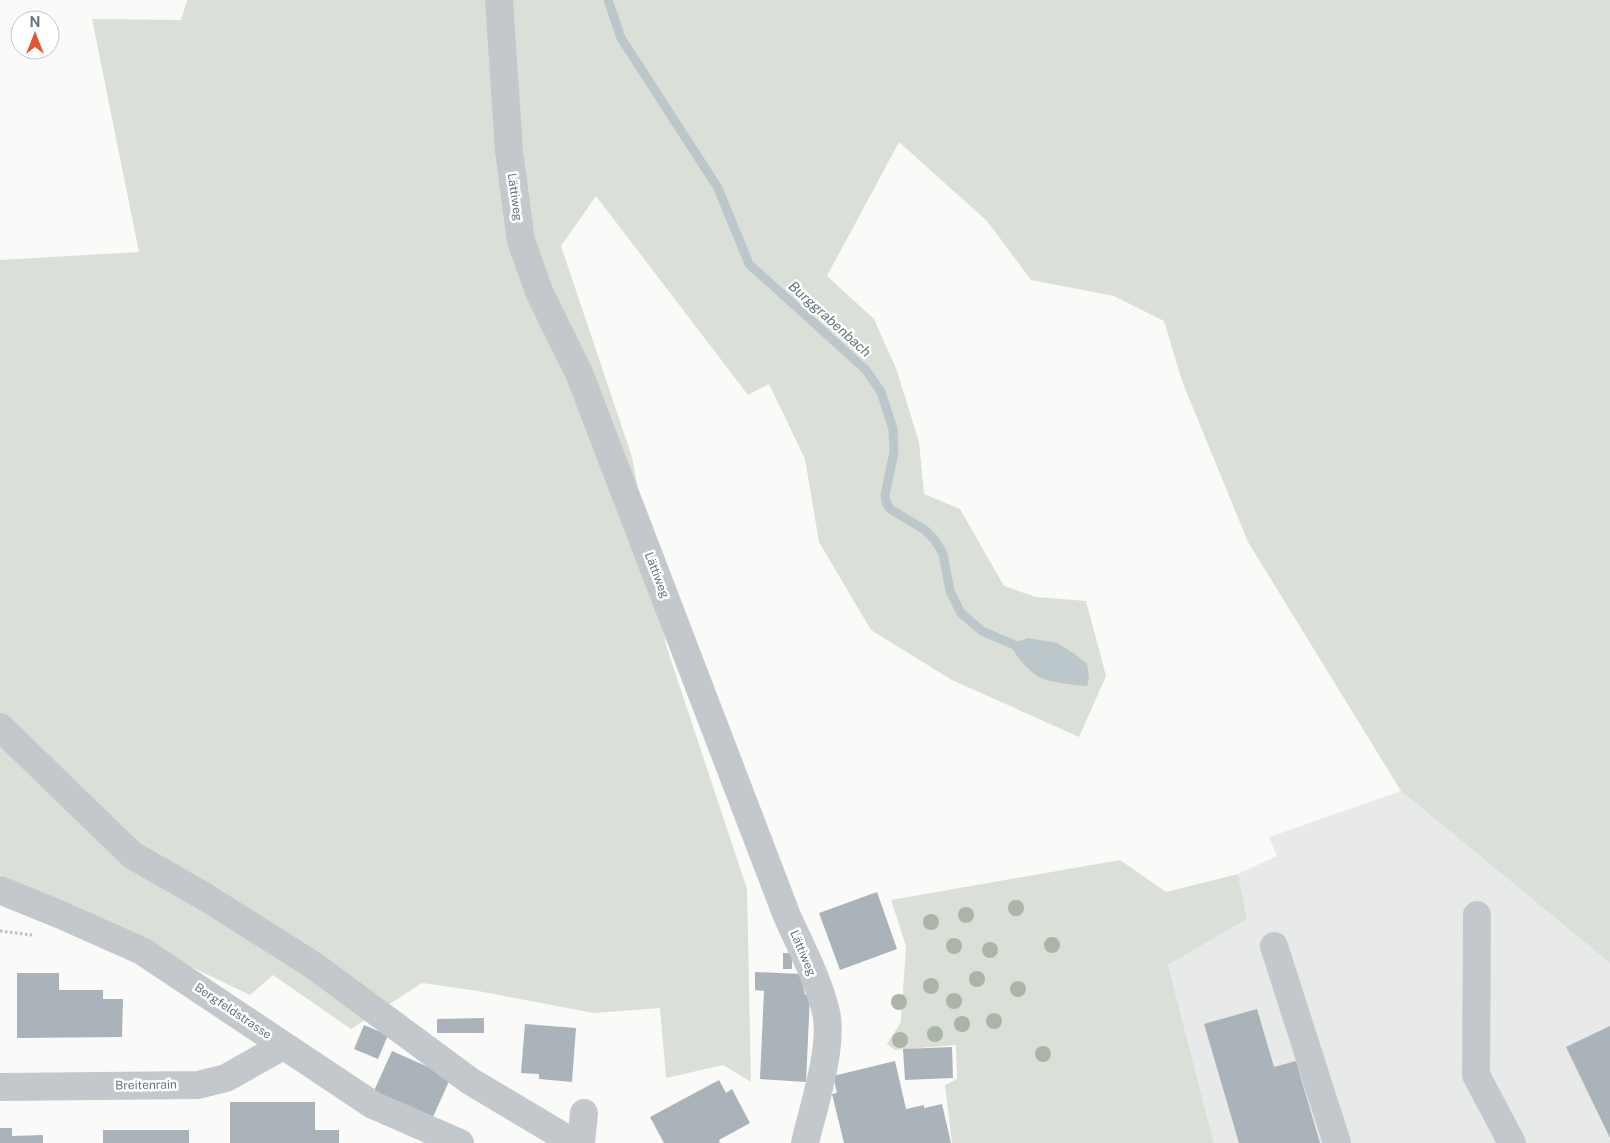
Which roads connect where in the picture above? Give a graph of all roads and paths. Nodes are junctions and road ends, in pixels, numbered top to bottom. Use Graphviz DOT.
graph roads {
  1 [pos="499,0"];
  2 [pos="0,727"];
  3 [pos="0,890"];
  4 [pos="1477,915"];
  5 [pos="1274,946"];
  6 [pos="283,1046"];
  7 [pos="0,1087"];
  8 [pos="584,1113"];
  9 [pos="460,1143"];
  10 [pos="574,1143"];
  11 [pos="582,1143"];
  12 [pos="805,1143"];
  13 [pos="1337,1143"];
  14 [pos="1512,1143"];
  1 -- 12 [label="street, Lättiweg"];
  2 -- 10 [label="street"];
  3 -- 6 [label="street, Bergfeldstrasse"];
  4 -- 14 [label="street"];
  5 -- 13 [label="street"];
  6 -- 7 [label="street, Breitenrain"];
  6 -- 9 [label="street, Bergfeldstrasse"];
  8 -- 11 [label="street"];
}
